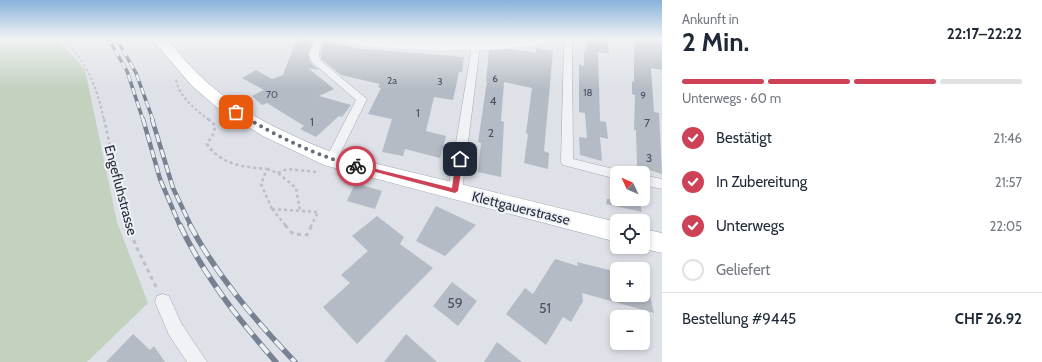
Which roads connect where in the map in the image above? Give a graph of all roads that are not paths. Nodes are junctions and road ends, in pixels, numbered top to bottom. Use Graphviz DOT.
graph roads {
  1 [pos="172,55"];
  2 [pos="314,55"];
  3 [pos="475,55"];
  4 [pos="568,55"];
  5 [pos="326,164"];
  6 [pos="610,172"];
  7 [pos="650,181"];
  8 [pos="662,184"];
  9 [pos="455,191"];
  10 [pos="610,230"];
  11 [pos="650,240"];
  12 [pos="662,243"];
  13 [pos="163,302"];
  14 [pos="198,362"];
  1 -- 5 [label="main road, Klettgauerstrasse"];
  2 -- 5 [label="street"];
  3 -- 9 [label="street"];
  4 -- 6 [label="street"];
  5 -- 9 [label="main road, Klettgauerstrasse"];
  7 -- 8 [label="street"];
  9 -- 10 [label="main road, Klettgauerstrasse"];
  11 -- 12 [label="main road"];
  13 -- 14 [label="street"];
}
